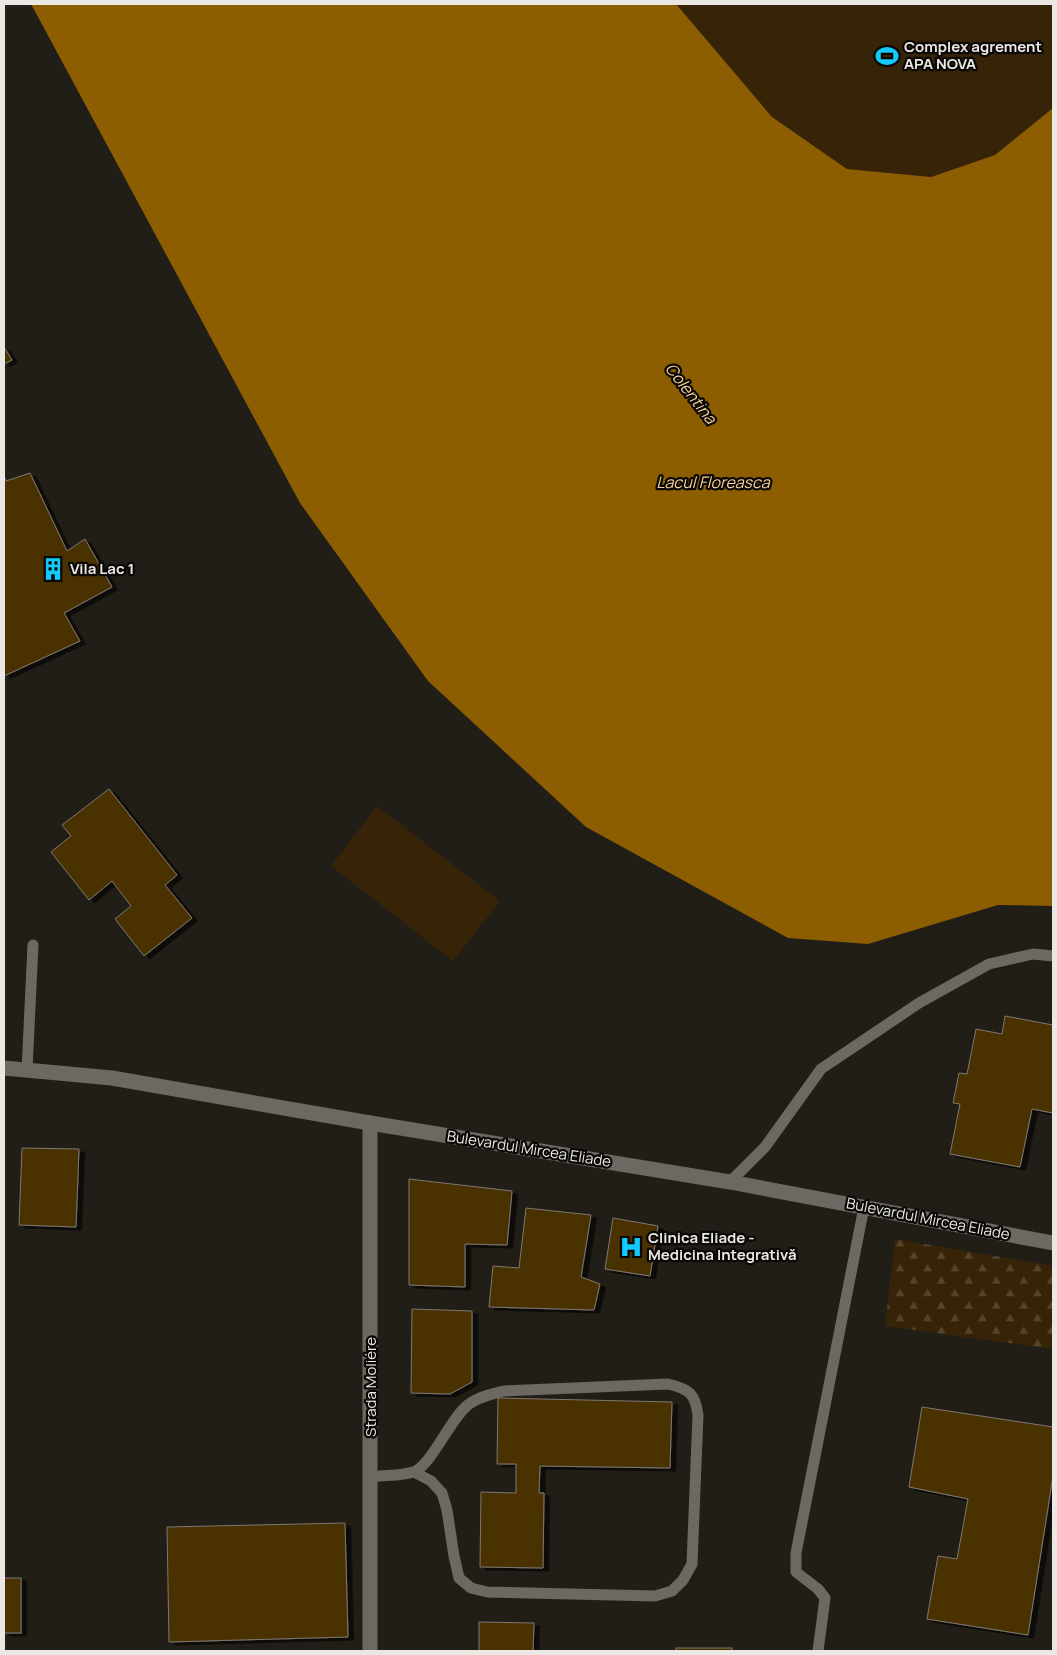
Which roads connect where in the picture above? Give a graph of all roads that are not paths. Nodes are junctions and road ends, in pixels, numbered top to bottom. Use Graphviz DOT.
graph roads {
  1 [pos="33,945"];
  2 [pos="1053,956"];
  3 [pos="4,1068"];
  4 [pos="27,1070"];
  5 [pos="370,1123"];
  6 [pos="730,1182"];
  7 [pos="864,1207"];
  8 [pos="1053,1243"];
  9 [pos="414,1472"];
  10 [pos="371,1477"];
  11 [pos="370,1651"];
  12 [pos="818,1651"];
  1 -- 4 [label="lane"];
  2 -- 6 [label="lane"];
  3 -- 4 [label="street, Bulevardul Mircea Eliade"];
  4 -- 5 [label="street, Bulevardul Mircea Eliade"];
  5 -- 6 [label="street, Bulevardul Mircea Eliade"];
  5 -- 10 [label="street, Strada Moliére"];
  6 -- 7 [label="street, Bulevardul Mircea Eliade"];
  7 -- 8 [label="street, Bulevardul Mircea Eliade"];
  7 -- 12 [label="lane"];
  9 -- 9 [label="lane"];
  9 -- 10 [label="lane"];
  10 -- 11 [label="street, Strada Moliére"];
}
